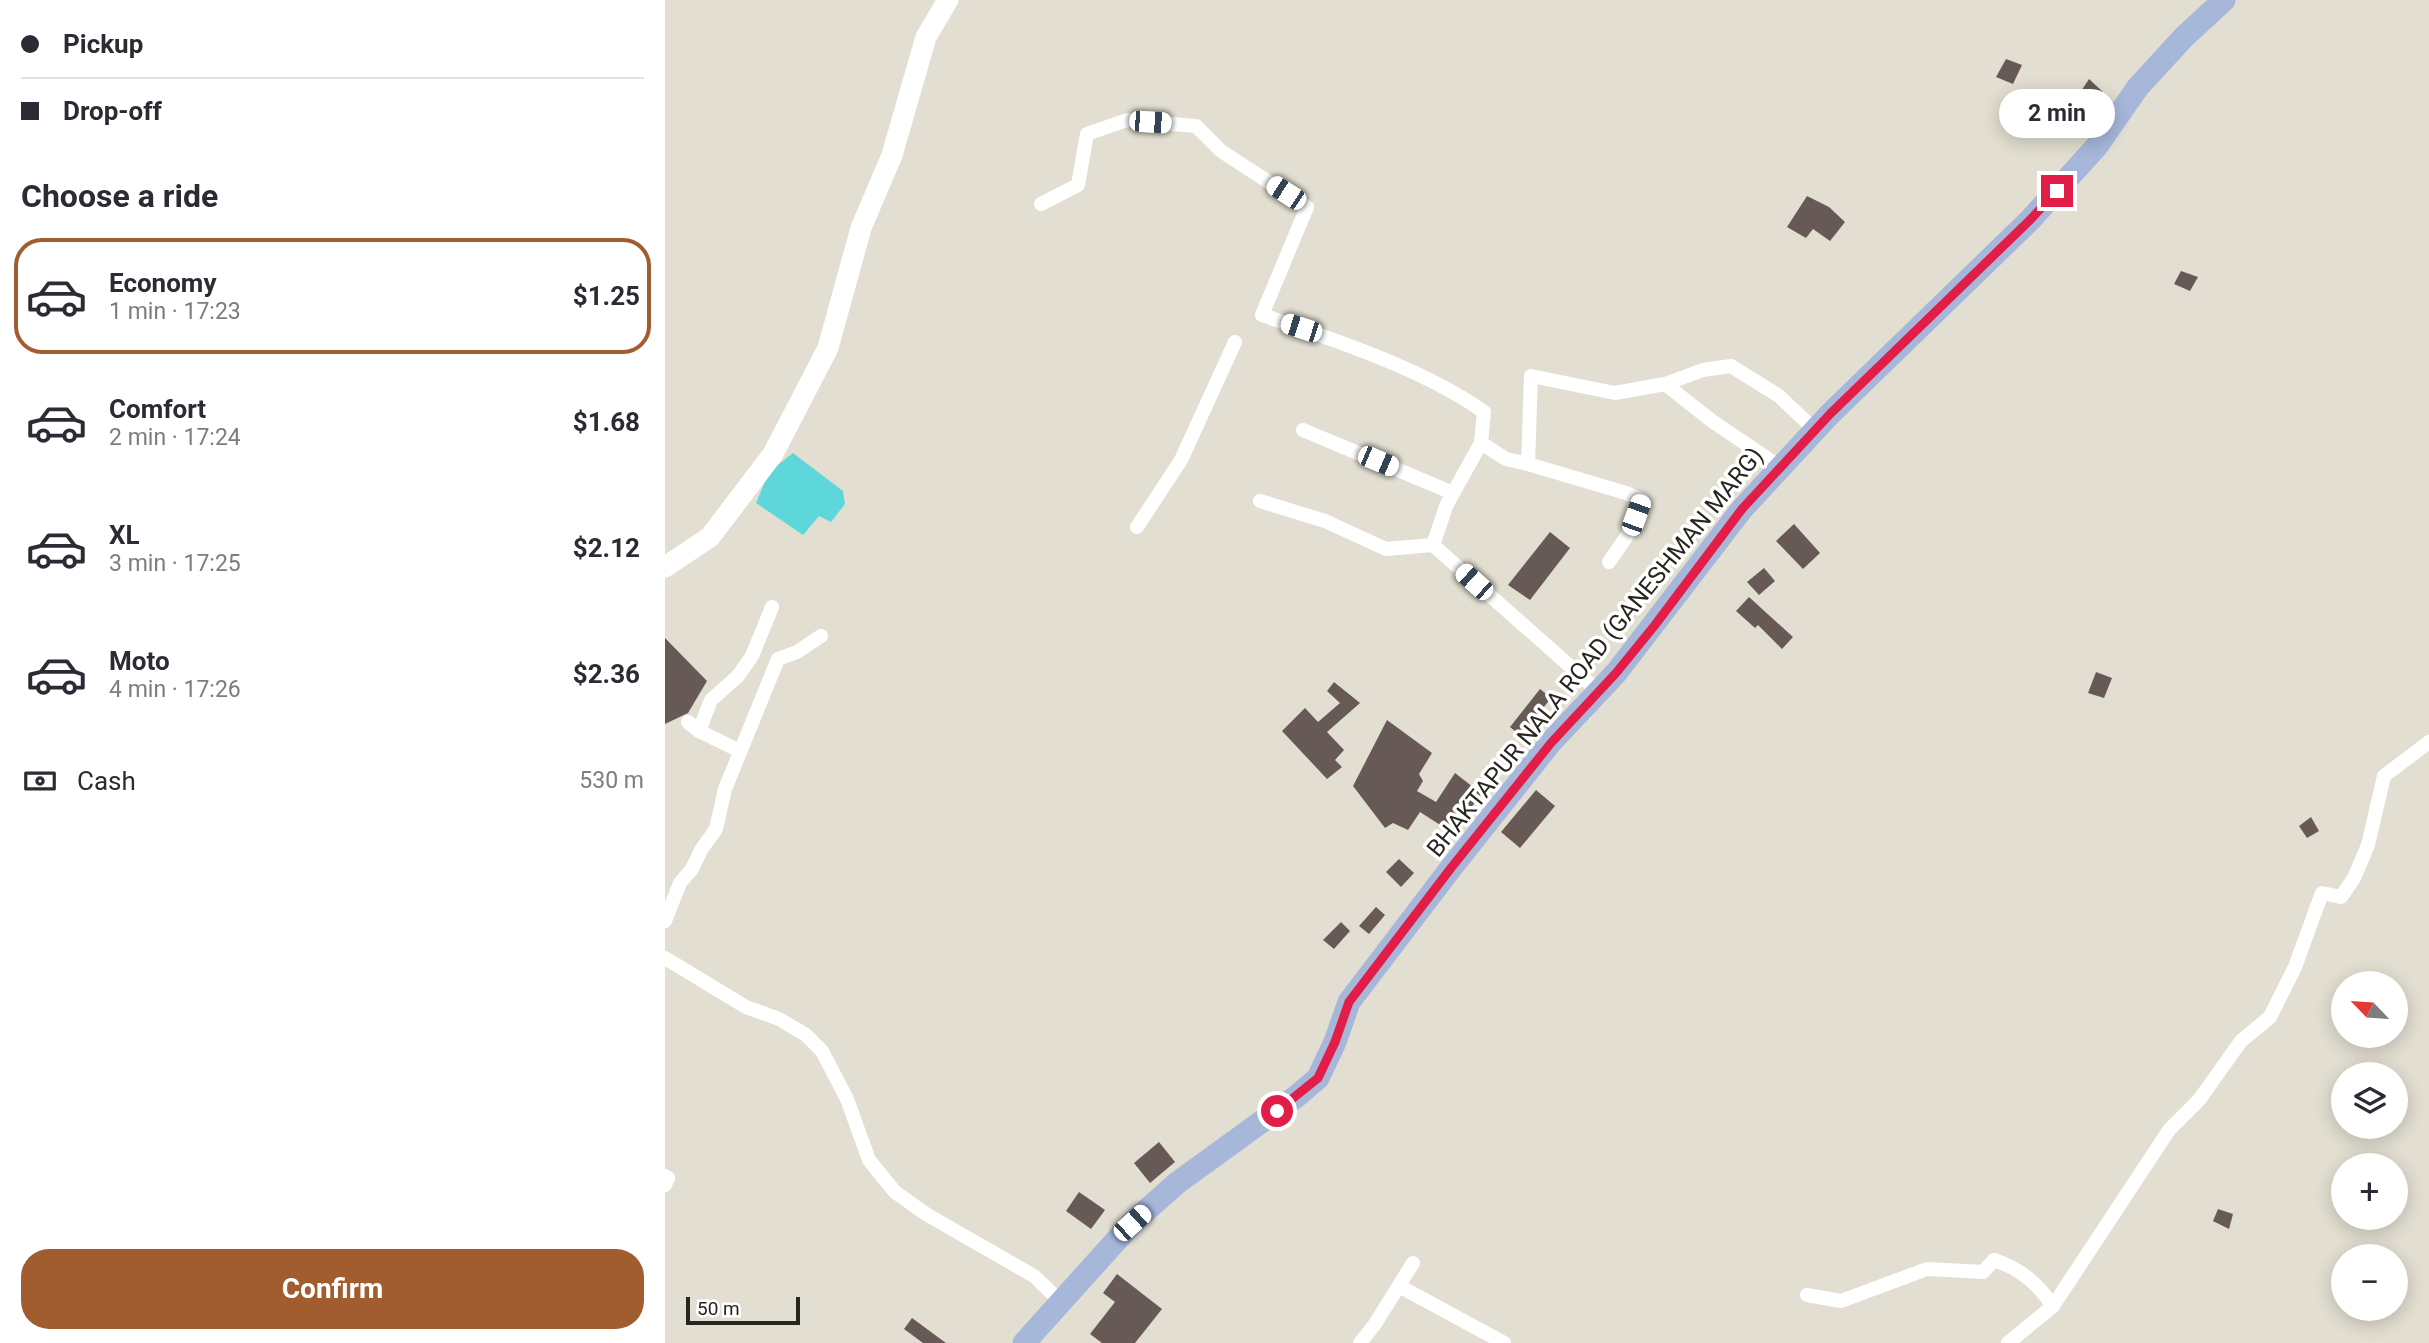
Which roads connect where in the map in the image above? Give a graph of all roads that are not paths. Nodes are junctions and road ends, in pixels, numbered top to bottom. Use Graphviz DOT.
graph roads {
  1 [pos="948,0"];
  2 [pos="2224,0"];
  3 [pos="1041,204"];
  4 [pos="1235,342"];
  5 [pos="1665,384"];
  6 [pos="1303,430"];
  7 [pos="1815,430"];
  8 [pos="1481,443"];
  9 [pos="1528,464"];
  10 [pos="1780,467"];
  11 [pos="1453,493"];
  12 [pos="1260,501"];
  13 [pos="1137,527"];
  14 [pos="1433,545"];
  15 [pos="1609,562"];
  16 [pos="665,567"];
  17 [pos="772,607"];
  18 [pos="821,636"];
  19 [pos="1598,691"];
  20 [pos="2429,742"];
  21 [pos="740,751"];
  22 [pos="665,921"];
  23 [pos="665,958"];
  24 [pos="665,1175"];
  25 [pos="665,1185"];
  26 [pos="1413,1263"];
  27 [pos="1399,1286"];
  28 [pos="1807,1295"];
  29 [pos="1061,1301"];
  30 [pos="2053,1306"];
  31 [pos="1024,1343"];
  32 [pos="1360,1343"];
  33 [pos="1504,1343"];
  34 [pos="2008,1343"];
  1 -- 16 [label="main road"];
  2 -- 7 [label="main road, BHAKTAPUR NALA ROAD (GANESHMAN MARG)"];
  3 -- 8 [label="street"];
  4 -- 13 [label="street"];
  5 -- 7 [label="street"];
  5 -- 9 [label="street"];
  5 -- 10 [label="street"];
  6 -- 11 [label="street"];
  7 -- 10 [label="main road, BHAKTAPUR NALA ROAD (GANESHMAN MARG)"];
  8 -- 9 [label="street"];
  8 -- 11 [label="street"];
  9 -- 15 [label="street"];
  10 -- 19 [label="main road, BHAKTAPUR NALA ROAD (GANESHMAN MARG)"];
  11 -- 14 [label="street"];
  12 -- 14 [label="street"];
  14 -- 19 [label="street"];
  17 -- 21 [label="street"];
  18 -- 21 [label="street"];
  19 -- 29 [label="main road, BHAKTAPUR NALA ROAD (GANESHMAN MARG)"];
  20 -- 30 [label="street"];
  21 -- 22 [label="street"];
  23 -- 29 [label="street"];
  24 -- 25 [label="street"];
  26 -- 27 [label="street"];
  27 -- 32 [label="street"];
  27 -- 33 [label="street"];
  28 -- 30 [label="street"];
  29 -- 31 [label="main road, BHAKTAPUR NALA ROAD (GANESHMAN MARG)"];
  30 -- 34 [label="street"];
}
